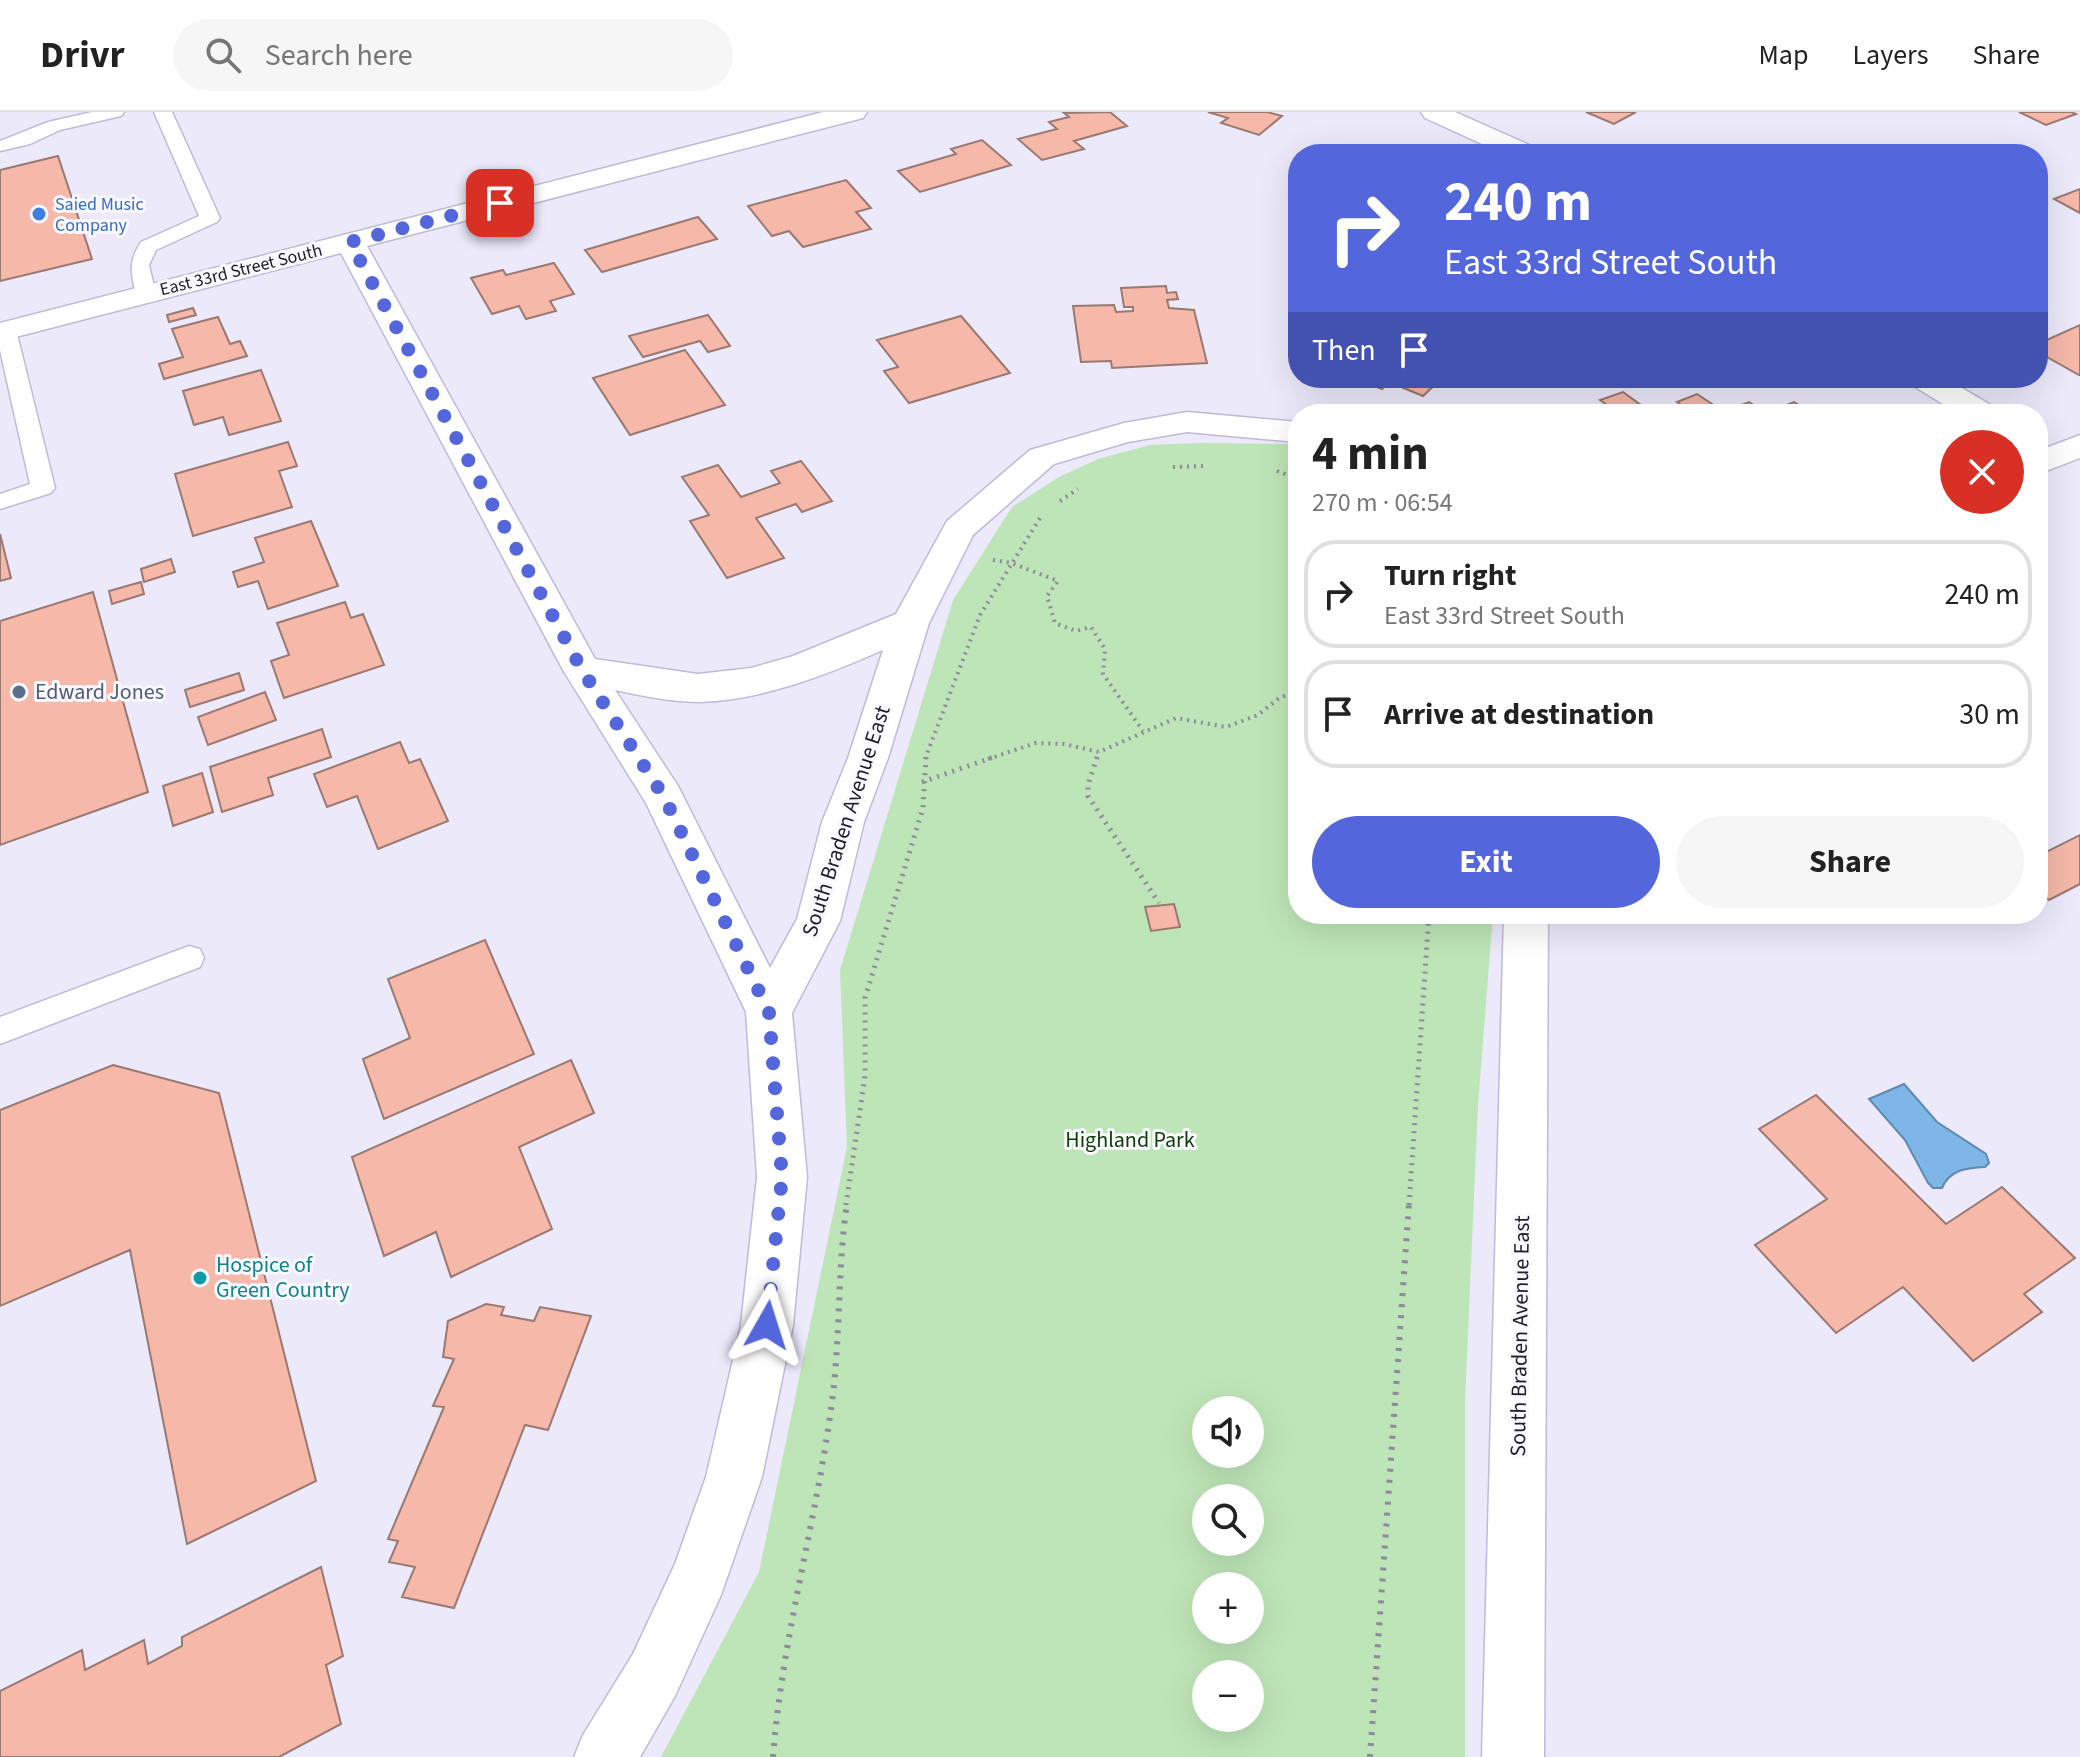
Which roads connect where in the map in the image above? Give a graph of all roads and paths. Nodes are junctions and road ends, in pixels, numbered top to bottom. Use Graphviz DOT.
graph roads {
  1 [pos="115,112"];
  2 [pos="163,112"];
  3 [pos="854,112"];
  4 [pos="1434,112"];
  5 [pos="794,119"];
  6 [pos="1504,144"];
  7 [pos="0,146"];
  8 [pos="350,242"];
  9 [pos="146,295"];
  10 [pos="3,331"];
  11 [pos="1939,388"];
  12 [pos="1966,404"];
  13 [pos="1288,431"];
  14 [pos="1218,466"];
  15 [pos="1160,469"];
  16 [pos="1263,470"];
  17 [pos="1288,476"];
  18 [pos="1080,488"];
  19 [pos="0,502"];
  20 [pos="1057,503"];
  21 [pos="1046,511"];
  22 [pos="947,555"];
  23 [pos="1011,563"];
  24 [pos="910,623"];
  25 [pos="582,670"];
  26 [pos="1288,694"];
  27 [pos="1143,731"];
  28 [pos="1099,752"];
  29 [pos="922,782"];
  30 [pos="1159,903"];
  31 [pos="1428,924"];
  32 [pos="1526,924"];
  33 [pos="189,958"];
  34 [pos="769,1012"];
  35 [pos="0,1031"];
  36 [pos="605,1757"];
  37 [pos="773,1757"];
  38 [pos="1370,1757"];
  39 [pos="1513,1757"];
  1 -- 7 [label="lane"];
  2 -- 9 [label="lane"];
  3 -- 5 [label="street, East 33rd Street South"];
  4 -- 6 [label="street"];
  5 -- 8 [label="street, East 33rd Street South"];
  8 -- 9 [label="street, East 33rd Street South"];
  8 -- 25 [label="street"];
  9 -- 10 [label="street, East 33rd Street South"];
  10 -- 19 [label="lane"];
  11 -- 12 [label="street"];
  13 -- 22 [label="street, South Braden Avenue East"];
  14 -- 15 [label="path"];
  16 -- 17 [label="path"];
  18 -- 20 [label="path"];
  21 -- 23 [label="path"];
  22 -- 23 [label="path"];
  22 -- 24 [label="street, South Braden Avenue East"];
  23 -- 27 [label="path"];
  23 -- 29 [label="path"];
  24 -- 25 [label="street"];
  24 -- 34 [label="street, South Braden Avenue East"];
  25 -- 34 [label="street"];
  26 -- 27 [label="path"];
  27 -- 28 [label="path"];
  28 -- 29 [label="path"];
  28 -- 30 [label="path"];
  29 -- 37 [label="path"];
  31 -- 38 [label="path"];
  32 -- 39 [label="street, South Braden Avenue East"];
  33 -- 35 [label="lane"];
  34 -- 36 [label="street"];
}
